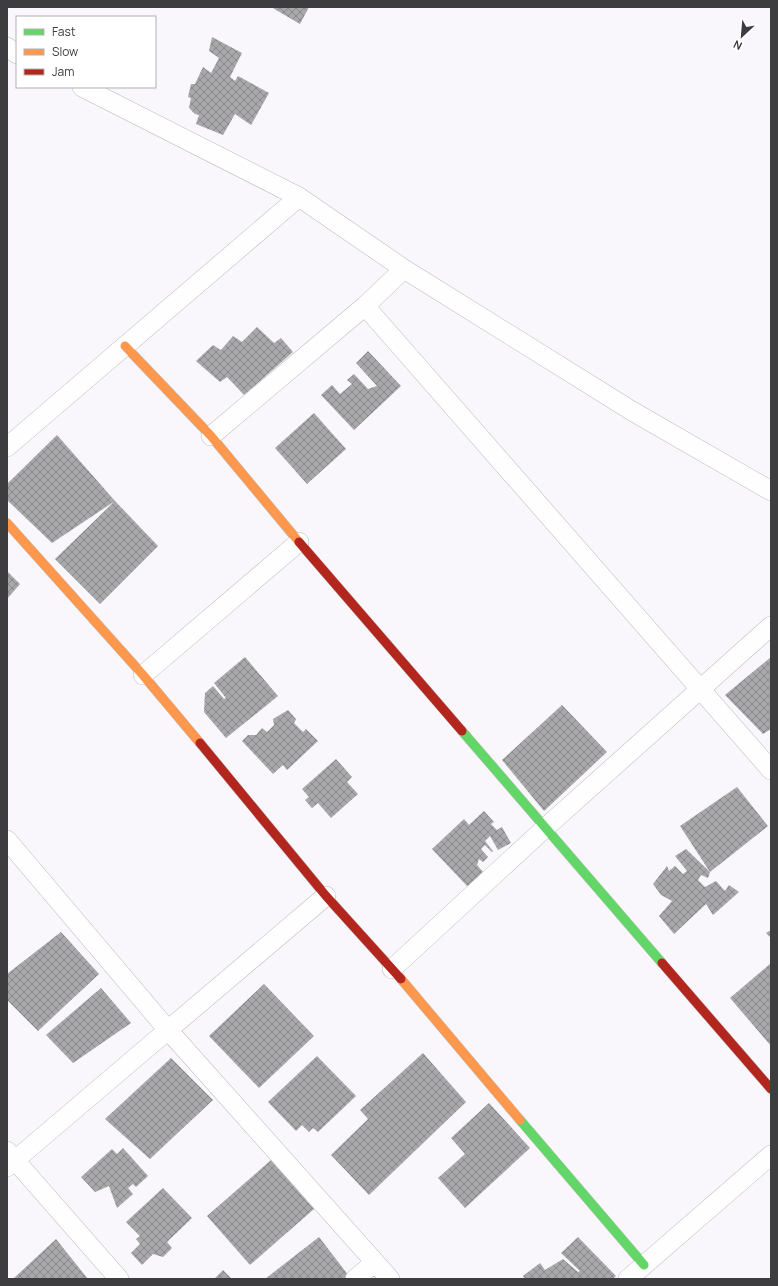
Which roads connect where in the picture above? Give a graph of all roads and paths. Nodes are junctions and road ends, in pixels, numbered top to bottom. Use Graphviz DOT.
graph roads {
  1 [pos="7,48"];
  2 [pos="16,53"];
  3 [pos="84,88"];
  4 [pos="298,197"];
  5 [pos="404,269"];
  6 [pos="365,306"];
  7 [pos="125,346"];
  8 [pos="211,436"];
  9 [pos="7,446"];
  10 [pos="771,491"];
  11 [pos="7,522"];
  12 [pos="299,542"];
  13 [pos="771,626"];
  14 [pos="143,675"];
  15 [pos="700,690"];
  16 [pos="771,770"];
  17 [pos="545,828"];
  18 [pos="7,840"];
  19 [pos="326,896"];
  20 [pos="392,970"];
  21 [pos="168,1030"];
  22 [pos="771,1089"];
  23 [pos="771,1156"];
  24 [pos="10,1159"];
  25 [pos="375,1262"];
  26 [pos="644,1265"];
  27 [pos="119,1279"];
  28 [pos="356,1279"];
  29 [pos="390,1279"];
  30 [pos="628,1279"];
  1 -- 2 [label="street"];
  3 -- 4 [label="street"];
  4 -- 5 [label="street"];
  4 -- 7 [label="street"];
  5 -- 6 [label="street"];
  5 -- 10 [label="street"];
  6 -- 8 [label="street"];
  6 -- 15 [label="street"];
  7 -- 8 [label="street"];
  7 -- 9 [label="street"];
  8 -- 12 [label="street"];
  11 -- 14 [label="street"];
  12 -- 14 [label="street"];
  12 -- 17 [label="street"];
  13 -- 15 [label="street"];
  14 -- 19 [label="street"];
  15 -- 16 [label="street"];
  15 -- 17 [label="street"];
  17 -- 20 [label="street"];
  17 -- 22 [label="street"];
  18 -- 21 [label="street"];
  19 -- 20 [label="street"];
  19 -- 21 [label="street"];
  20 -- 26 [label="street"];
  21 -- 24 [label="street"];
  21 -- 25 [label="street"];
  23 -- 26 [label="street"];
  24 -- 27 [label="street"];
  25 -- 28 [label="street"];
  25 -- 29 [label="street"];
  26 -- 30 [label="street"];
}
